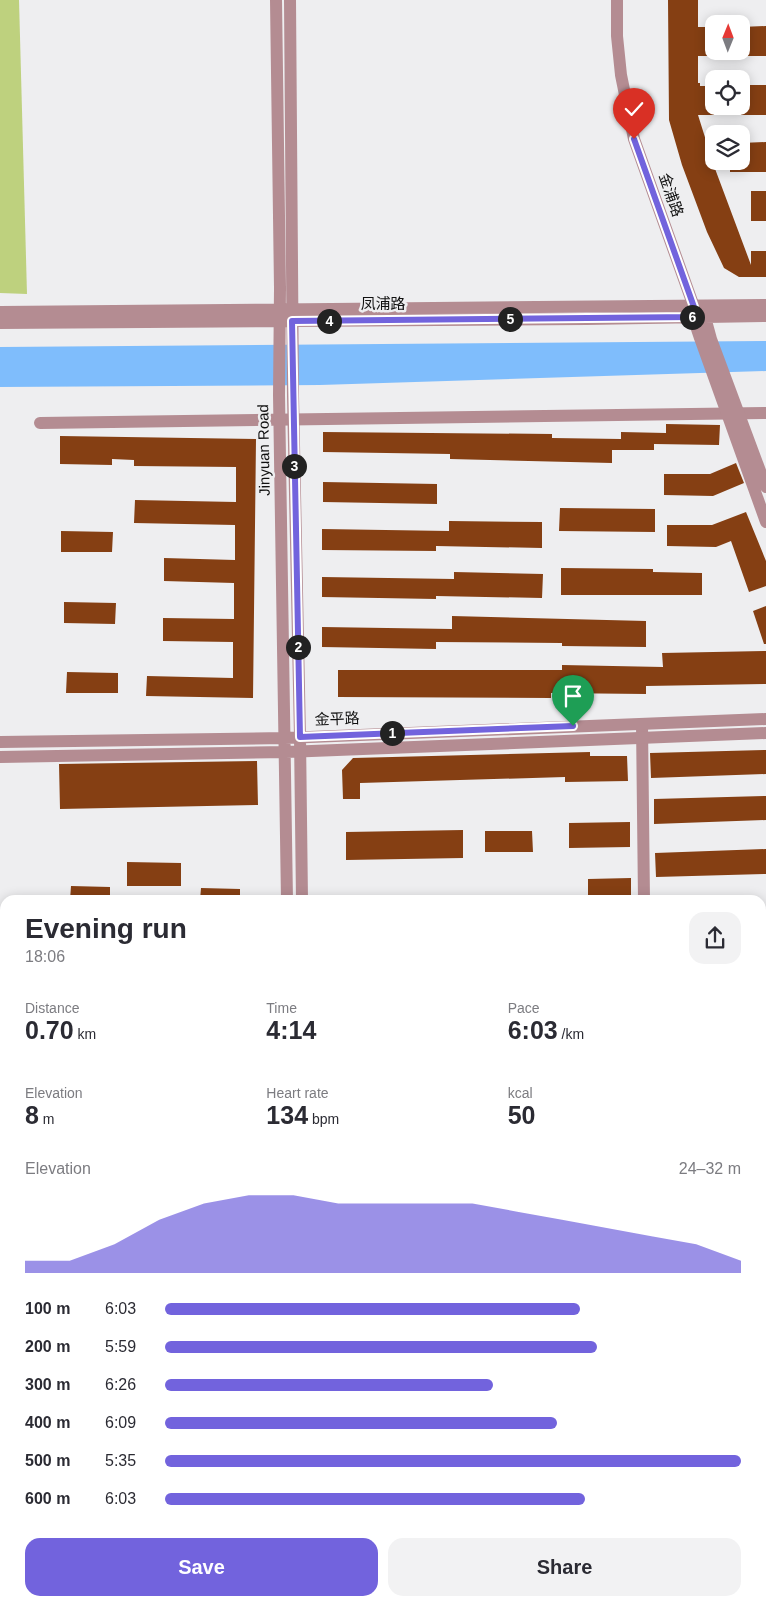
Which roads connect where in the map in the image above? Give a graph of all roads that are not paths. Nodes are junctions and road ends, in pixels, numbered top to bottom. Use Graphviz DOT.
graph roads {
  1 [pos="276,0"];
  2 [pos="290,0"];
  3 [pos="617,0"];
  4 [pos="766,305"];
  5 [pos="697,314"];
  6 [pos="286,315"];
  7 [pos="766,316"];
  8 [pos="3,317"];
  9 [pos="286,345"];
  10 [pos="733,413"];
  11 [pos="766,413"];
  12 [pos="279,418"];
  13 [pos="293,419"];
  14 [pos="40,423"];
  15 [pos="766,487"];
  16 [pos="766,522"];
  17 [pos="766,719"];
  18 [pos="642,724"];
  19 [pos="766,733"];
  20 [pos="300,737"];
  21 [pos="642,737"];
  22 [pos="285,738"];
  23 [pos="0,742"];
  24 [pos="286,752"];
  25 [pos="300,752"];
  26 [pos="0,757"];
  27 [pos="287,895"];
  28 [pos="302,895"];
  29 [pos="644,895"];
  1 -- 6 [label="street, Jinyuan Road"];
  2 -- 6 [label="street, Jinyuan Road"];
  3 -- 5 [label="street, 金浦路"];
  4 -- 5 [label="street, 凤浦路"];
  5 -- 6 [label="street, 凤浦路"];
  5 -- 7 [label="street, 凤浦路"];
  5 -- 10 [label="street, 金浦路"];
  6 -- 8 [label="street, 凤浦路"];
  6 -- 9 [label="street, Jinyuan Road"];
  9 -- 12 [label="street, Jinyuan Road"];
  9 -- 13 [label="street"];
  10 -- 11 [label="street"];
  10 -- 13 [label="street"];
  10 -- 15 [label="street"];
  10 -- 16 [label="street"];
  12 -- 13 [label="street"];
  12 -- 14 [label="street"];
  12 -- 22 [label="street, Jinyuan Road"];
  13 -- 20 [label="street"];
  17 -- 18 [label="street, 金平路"];
  18 -- 20 [label="street, 金平路"];
  18 -- 21 [label="street"];
  19 -- 21 [label="street, 金平路"];
  20 -- 22 [label="street, 金平路"];
  20 -- 25 [label="street"];
  21 -- 25 [label="street, 金平路"];
  21 -- 29 [label="street"];
  22 -- 23 [label="street, 金平路"];
  22 -- 24 [label="street, Jinyuan Road"];
  24 -- 25 [label="street, 金平路"];
  24 -- 26 [label="street, 金平路"];
  24 -- 27 [label="street, Jinyuan Road"];
  25 -- 28 [label="street"];
}
